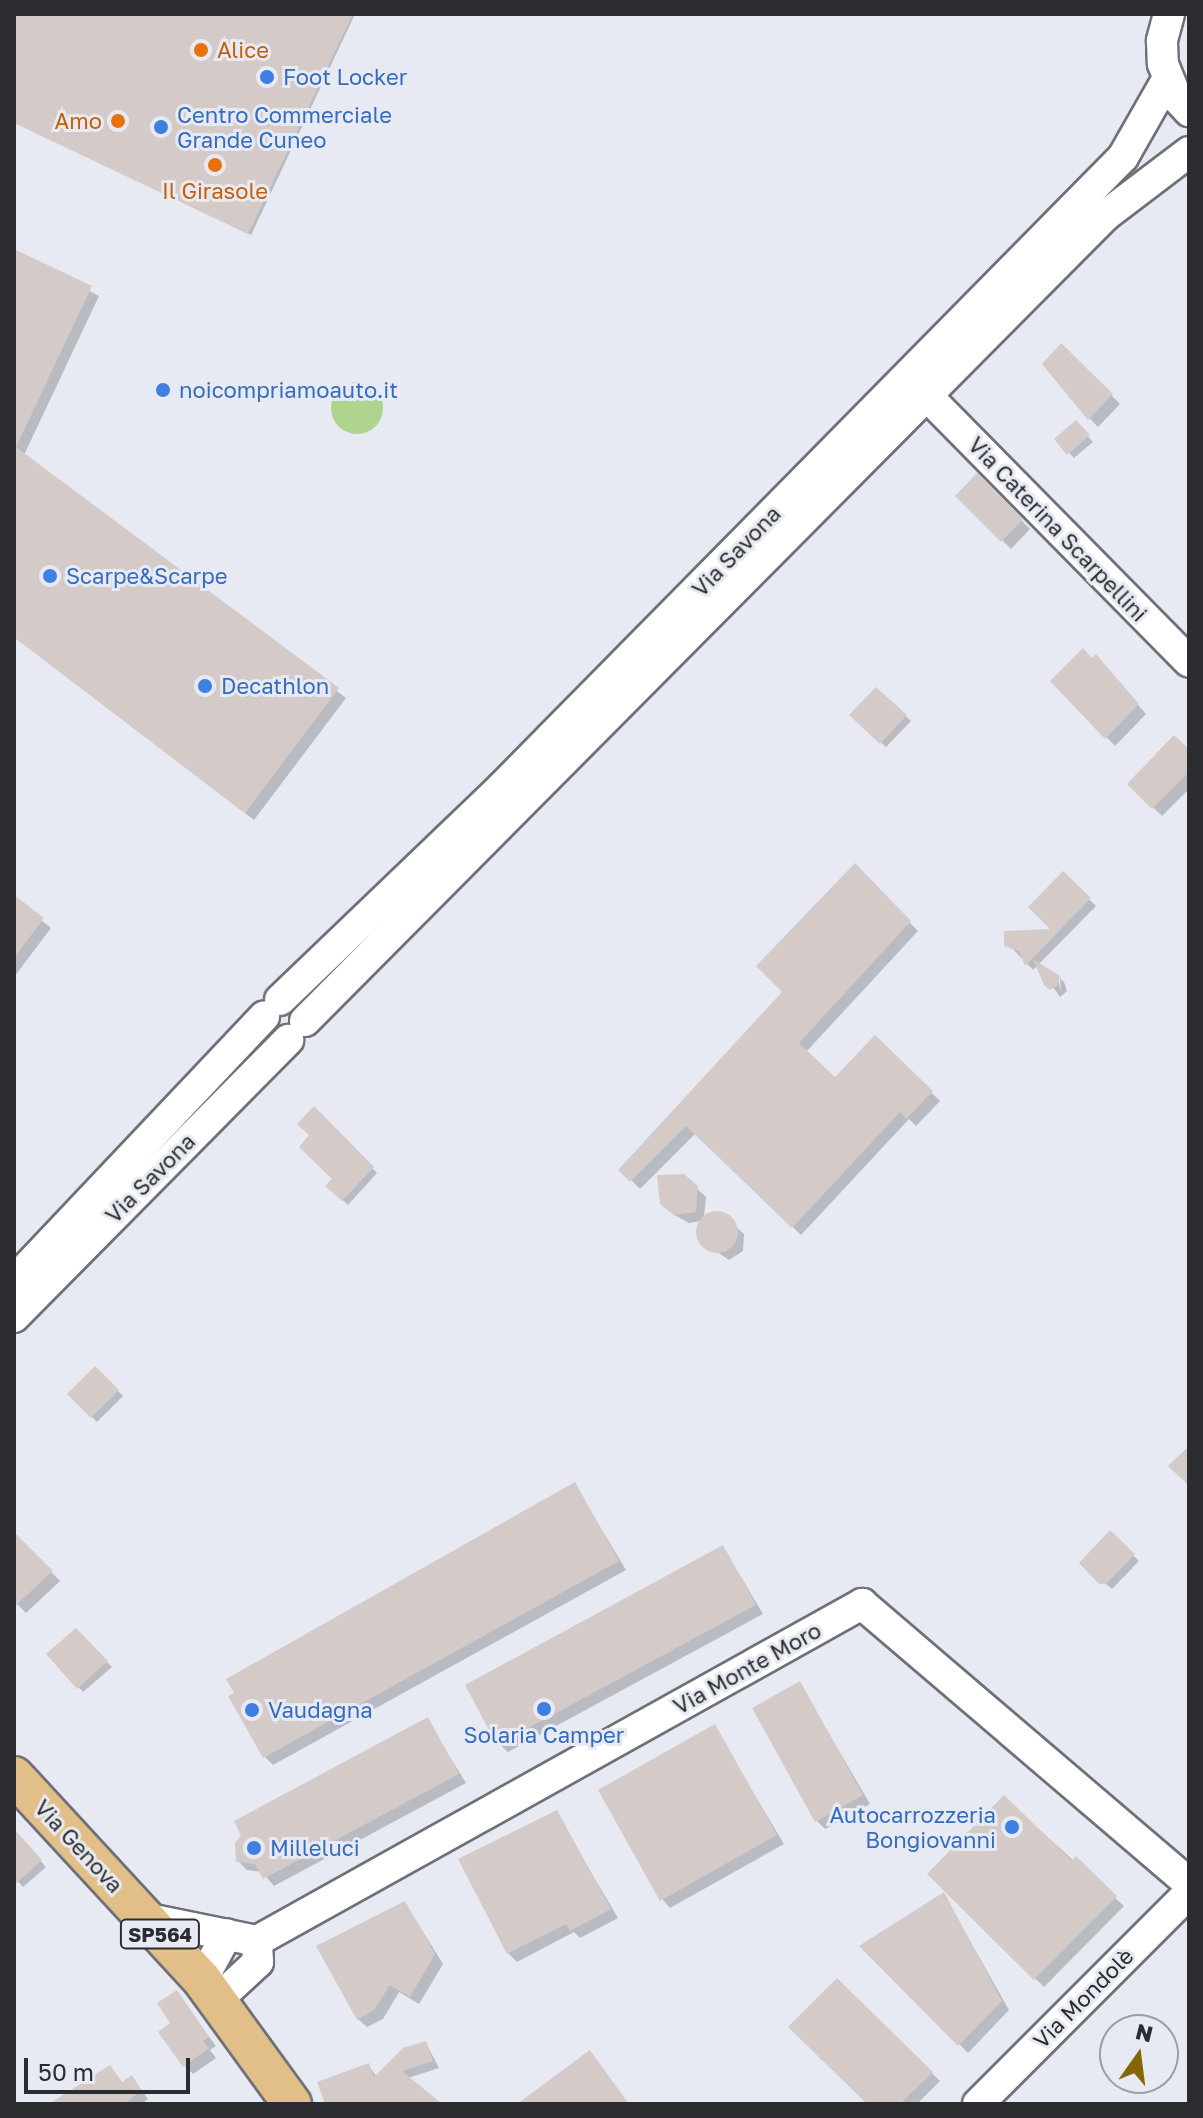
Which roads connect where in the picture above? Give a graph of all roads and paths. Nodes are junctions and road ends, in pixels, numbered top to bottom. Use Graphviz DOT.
graph roads {
  1 [pos="1169,14"];
  2 [pos="1167,80"];
  3 [pos="1189,111"];
  4 [pos="1189,152"];
  5 [pos="927,396"];
  6 [pos="1189,662"];
  7 [pos="14,1281"];
  8 [pos="14,1317"];
  9 [pos="14,1776"];
  10 [pos="1189,1883"];
  11 [pos="1189,1893"];
  12 [pos="144,1918"];
  13 [pos="227,1934"];
  14 [pos="257,1941"];
  15 [pos="210,1990"];
  16 [pos="292,2104"];
  17 [pos="978,2104"];
  1 -- 2 [label="street"];
  2 -- 3 [label="street"];
  2 -- 7 [label="street, Via Savona"];
  4 -- 5 [label="street, Via Savona"];
  5 -- 6 [label="street, Via Caterina Scarpellini"];
  5 -- 8 [label="street, Via Savona"];
  9 -- 12 [label="main road, Via Genova / SP564"];
  10 -- 14 [label="street, Via Monte Moro"];
  11 -- 17 [label="street, Via Mondolè"];
  12 -- 13 [label="street"];
  12 -- 15 [label="main road, Via Genova / SP564"];
  13 -- 14 [label="street"];
  13 -- 15 [label="street"];
  14 -- 15 [label="street"];
  15 -- 16 [label="main road, Via Genova / SP564"];
}
